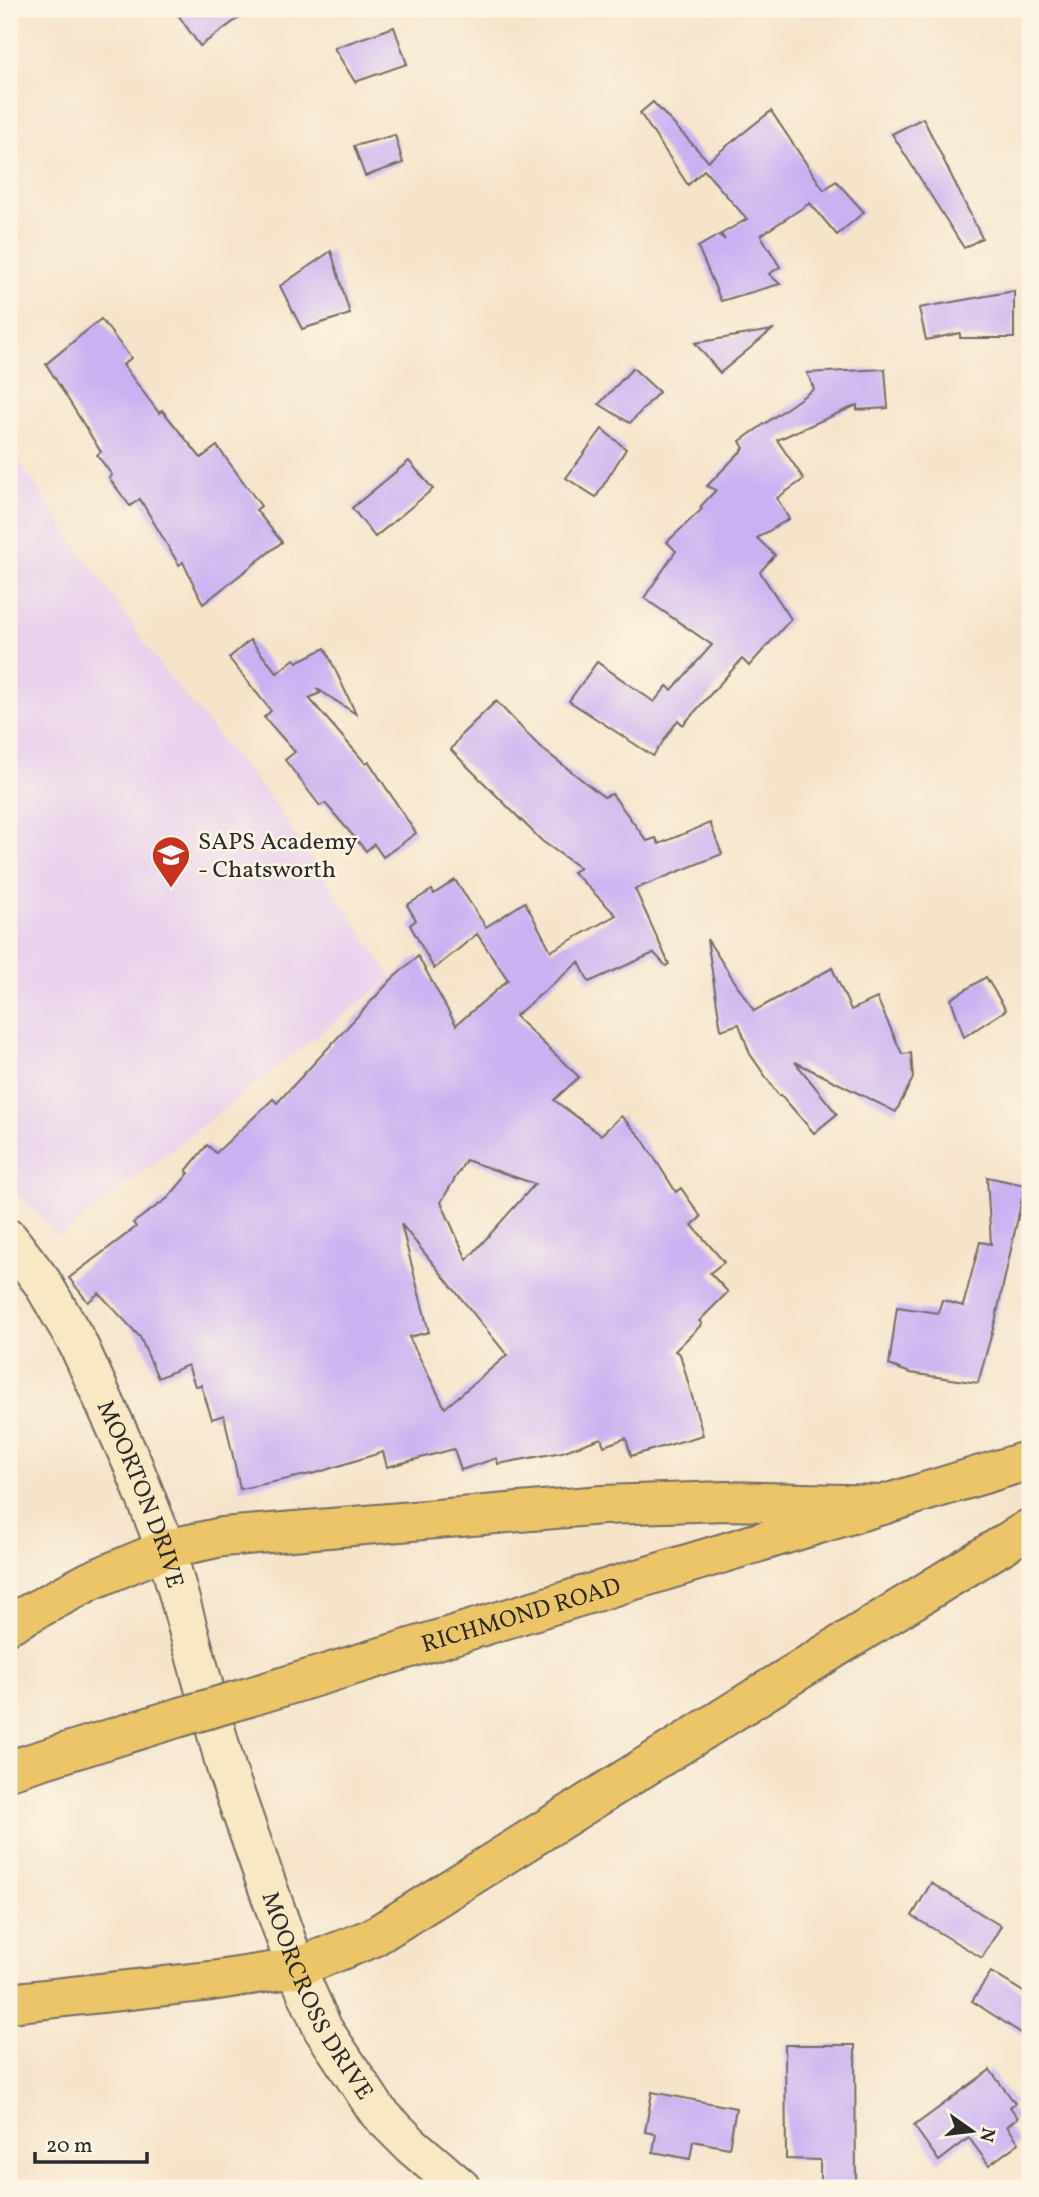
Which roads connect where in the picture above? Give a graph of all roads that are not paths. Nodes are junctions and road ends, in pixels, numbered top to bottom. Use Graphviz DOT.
graph roads {
  1 [pos="9,1239"];
  2 [pos="1030,1460"];
  3 [pos="883,1505"];
  4 [pos="1030,1528"];
  5 [pos="166,1549"];
  6 [pos="9,1625"];
  7 [pos="9,1770"];
  8 [pos="227,1771"];
  9 [pos="296,1968"];
  10 [pos="9,2003"];
  11 [pos="461,2188"];
  1 -- 5 [label="street, MOORTON DRIVE"];
  2 -- 3 [label="highway, RICHMOND ROAD"];
  3 -- 5 [label="highway"];
  3 -- 7 [label="highway, RICHMOND ROAD, bridge"];
  4 -- 9 [label="highway"];
  5 -- 6 [label="highway"];
  5 -- 8 [label="street, MOORTON DRIVE"];
  8 -- 9 [label="street, MOORCROSS DRIVE"];
  9 -- 10 [label="highway"];
  9 -- 11 [label="street, MOORCROSS DRIVE"];
}
